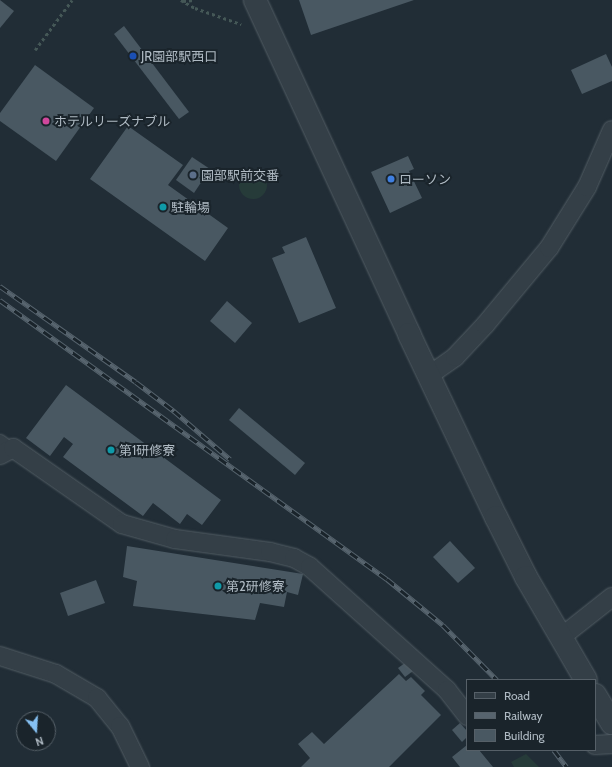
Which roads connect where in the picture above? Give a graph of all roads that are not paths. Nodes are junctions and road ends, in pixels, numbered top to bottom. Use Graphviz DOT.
graph roads {
  1 [pos="255,0"];
  2 [pos="612,130"];
  3 [pos="428,376"];
  4 [pos="4,447"];
  5 [pos="612,597"];
  6 [pos="560,638"];
  7 [pos="0,656"];
  8 [pos="585,679"];
  9 [pos="596,697"];
  10 [pos="466,715"];
  11 [pos="612,724"];
  12 [pos="612,744"];
  13 [pos="596,745"];
  14 [pos="140,767"];
  1 -- 3 [label="street"];
  2 -- 3 [label="street"];
  3 -- 6 [label="street"];
  4 -- 10 [label="street"];
  5 -- 6 [label="street"];
  6 -- 8 [label="street"];
  7 -- 14 [label="street"];
  9 -- 11 [label="street"];
  12 -- 13 [label="street"];
}
